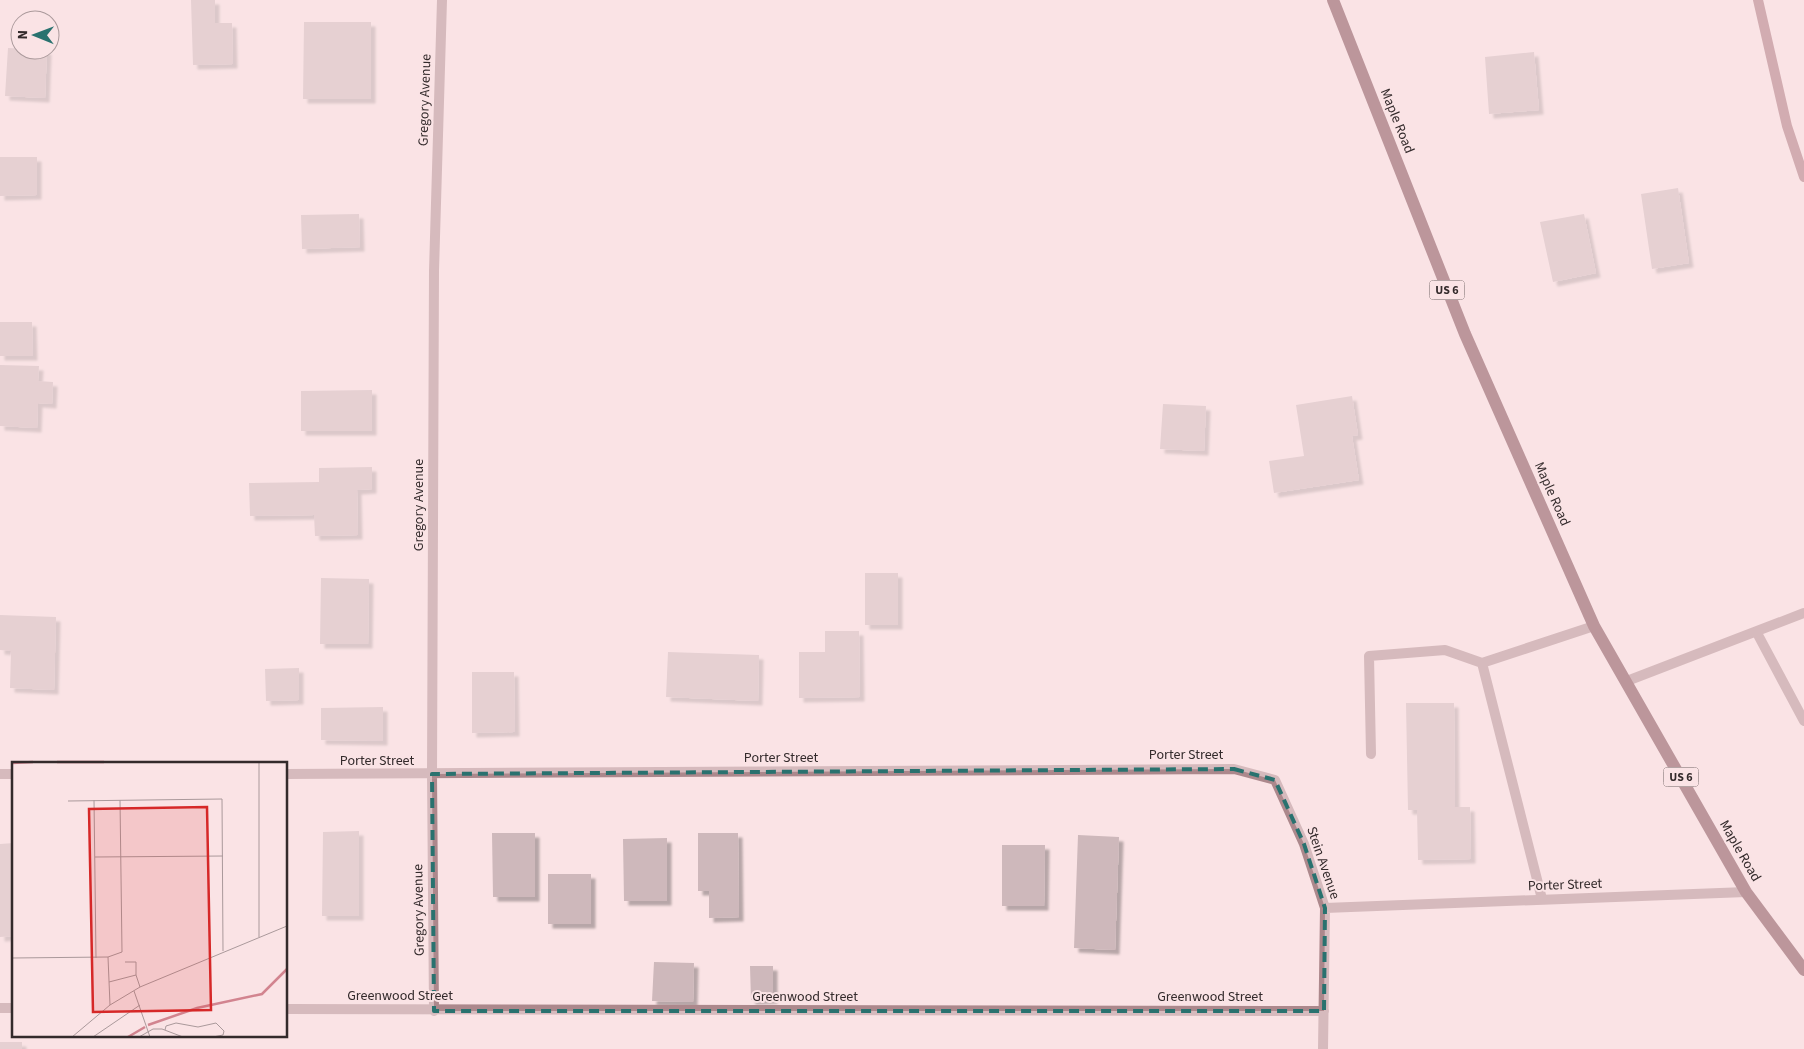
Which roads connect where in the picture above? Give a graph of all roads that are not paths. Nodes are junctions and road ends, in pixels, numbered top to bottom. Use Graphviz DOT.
graph roads {
  1 [pos="442,0"];
  2 [pos="1333,0"];
  3 [pos="1804,614"];
  4 [pos="1594,626"];
  5 [pos="1757,633"];
  6 [pos="1482,664"];
  7 [pos="1627,681"];
  8 [pos="1804,721"];
  9 [pos="1371,754"];
  10 [pos="288,774"];
  11 [pos="432,774"];
  12 [pos="1275,780"];
  13 [pos="1746,892"];
  14 [pos="1542,900"];
  15 [pos="1325,908"];
  16 [pos="1804,970"];
  17 [pos="288,1009"];
  18 [pos="434,1011"];
  19 [pos="1324,1011"];
  20 [pos="1323,1049"];
  1 -- 11 [label="street, Gregory Avenue"];
  2 -- 4 [label="main road, Maple Road / US 6"];
  3 -- 5 [label="street"];
  4 -- 6 [label="street"];
  4 -- 7 [label="main road, Maple Road / US 6"];
  5 -- 7 [label="street"];
  5 -- 8 [label="street"];
  6 -- 9 [label="street"];
  6 -- 14 [label="street"];
  7 -- 13 [label="main road, Maple Road / US 6"];
  10 -- 11 [label="street, Porter Street"];
  11 -- 12 [label="street, Porter Street"];
  11 -- 18 [label="street, Gregory Avenue"];
  12 -- 15 [label="street, Stein Avenue"];
  13 -- 14 [label="street, Porter Street"];
  13 -- 16 [label="main road, Maple Road / US 6"];
  14 -- 15 [label="street, Porter Street"];
  15 -- 19 [label="street, Stein Avenue"];
  17 -- 18 [label="street, Greenwood Street"];
  18 -- 19 [label="street, Greenwood Street"];
  19 -- 20 [label="street, Stein Avenue"];
}
